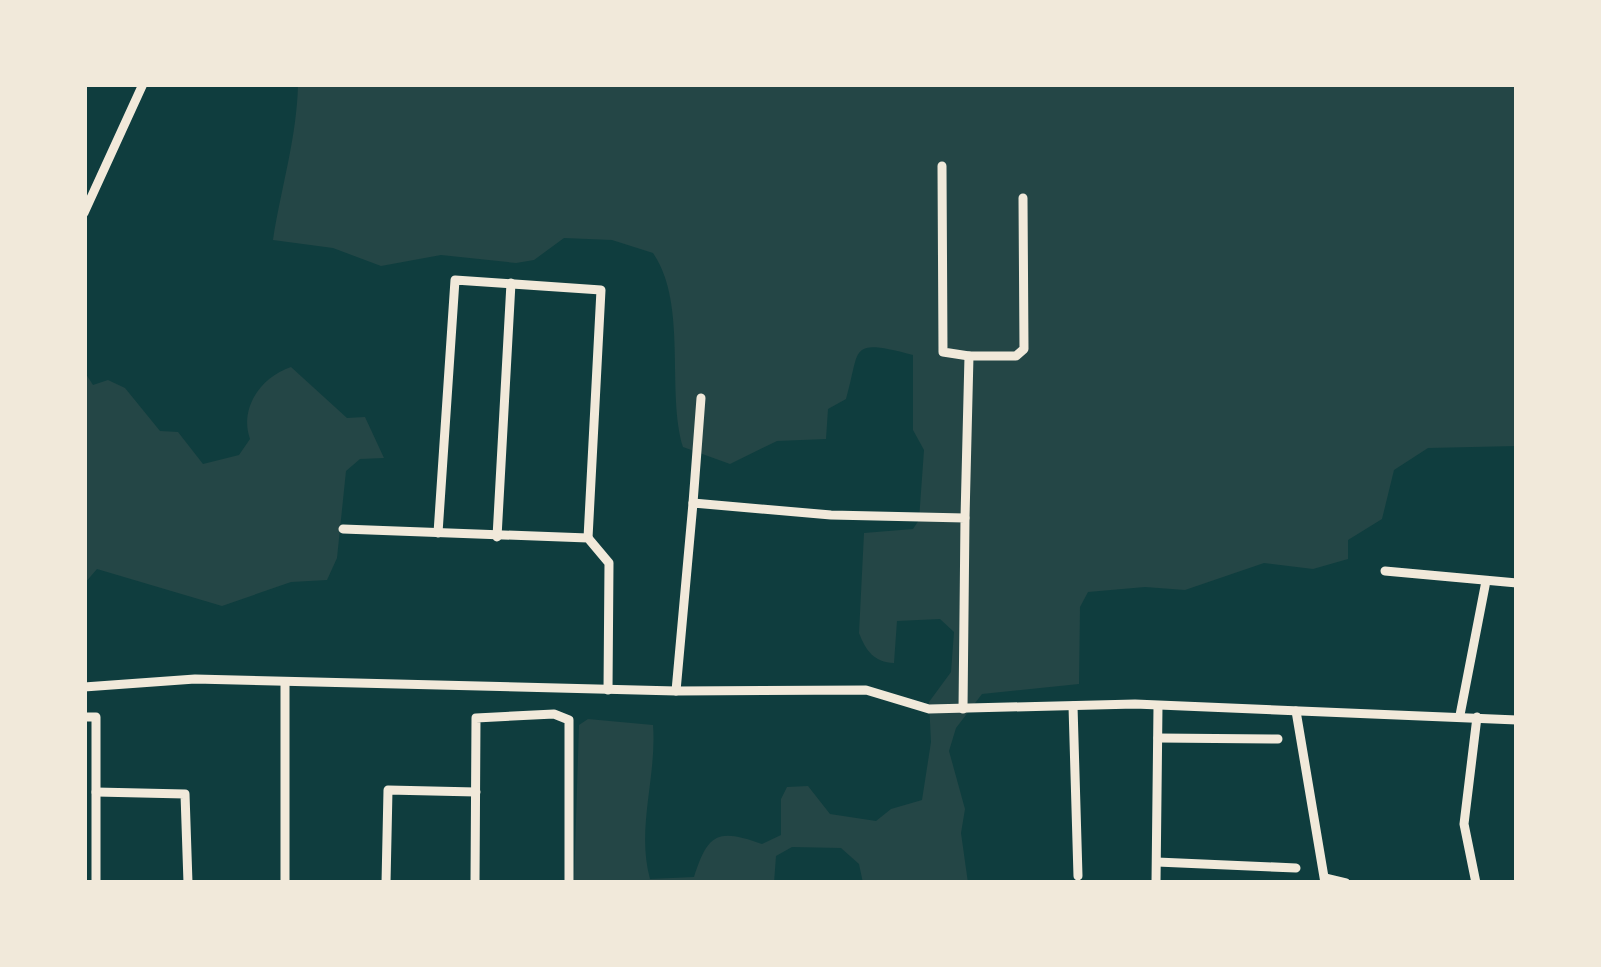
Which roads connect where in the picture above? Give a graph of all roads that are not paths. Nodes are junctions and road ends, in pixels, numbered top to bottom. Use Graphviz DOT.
graph roads {
  1 [pos="143,84"];
  2 [pos="942,166"];
  3 [pos="1023,197"];
  4 [pos="84,212"];
  5 [pos="511,283"];
  6 [pos="969,356"];
  7 [pos="701,398"];
  8 [pos="693,503"];
  9 [pos="965,518"];
  10 [pos="343,529"];
  11 [pos="438,533"];
  12 [pos="497,537"];
  13 [pos="588,538"];
  14 [pos="1385,571"];
  15 [pos="1486,581"];
  16 [pos="1517,583"];
  17 [pos="285,683"];
  18 [pos="84,687"];
  19 [pos="608,690"];
  20 [pos="676,691"];
  21 [pos="1073,706"];
  22 [pos="1158,706"];
  23 [pos="963,709"];
  24 [pos="1296,711"];
  25 [pos="1460,716"];
  26 [pos="84,717"];
  27 [pos="1477,717"];
  28 [pos="1517,719"];
  29 [pos="1158,738"];
  30 [pos="1278,739"];
  31 [pos="96,792"];
  32 [pos="476,792"];
  33 [pos="1157,862"];
  34 [pos="1296,868"];
  35 [pos="1078,876"];
  36 [pos="1325,880"];
  37 [pos="96,883"];
  38 [pos="188,883"];
  39 [pos="285,883"];
  40 [pos="386,883"];
  41 [pos="476,883"];
  42 [pos="569,883"];
  43 [pos="1156,883"];
  44 [pos="1346,883"];
  45 [pos="1476,883"];
  1 -- 4 [label="street"];
  2 -- 6 [label="street"];
  3 -- 6 [label="street"];
  5 -- 11 [label="street"];
  5 -- 12 [label="street"];
  5 -- 13 [label="street"];
  6 -- 9 [label="street"];
  7 -- 8 [label="street"];
  8 -- 9 [label="street"];
  8 -- 20 [label="street"];
  9 -- 23 [label="street"];
  10 -- 11 [label="street"];
  11 -- 12 [label="street"];
  12 -- 13 [label="street"];
  13 -- 19 [label="street"];
  14 -- 15 [label="street"];
  15 -- 16 [label="street"];
  15 -- 25 [label="street"];
  17 -- 18 [label="street"];
  17 -- 19 [label="street"];
  17 -- 39 [label="street"];
  19 -- 20 [label="street"];
  20 -- 23 [label="street"];
  21 -- 22 [label="street"];
  21 -- 23 [label="street"];
  21 -- 35 [label="street"];
  22 -- 24 [label="street"];
  22 -- 29 [label="street"];
  24 -- 25 [label="street"];
  24 -- 36 [label="street"];
  25 -- 27 [label="street"];
  26 -- 31 [label="street"];
  27 -- 28 [label="street"];
  27 -- 45 [label="street"];
  29 -- 30 [label="street"];
  29 -- 33 [label="street"];
  31 -- 37 [label="street"];
  31 -- 38 [label="street"];
  32 -- 40 [label="street"];
  32 -- 41 [label="street"];
  32 -- 42 [label="street"];
  33 -- 34 [label="street"];
  33 -- 43 [label="street"];
  36 -- 44 [label="street"];
}
